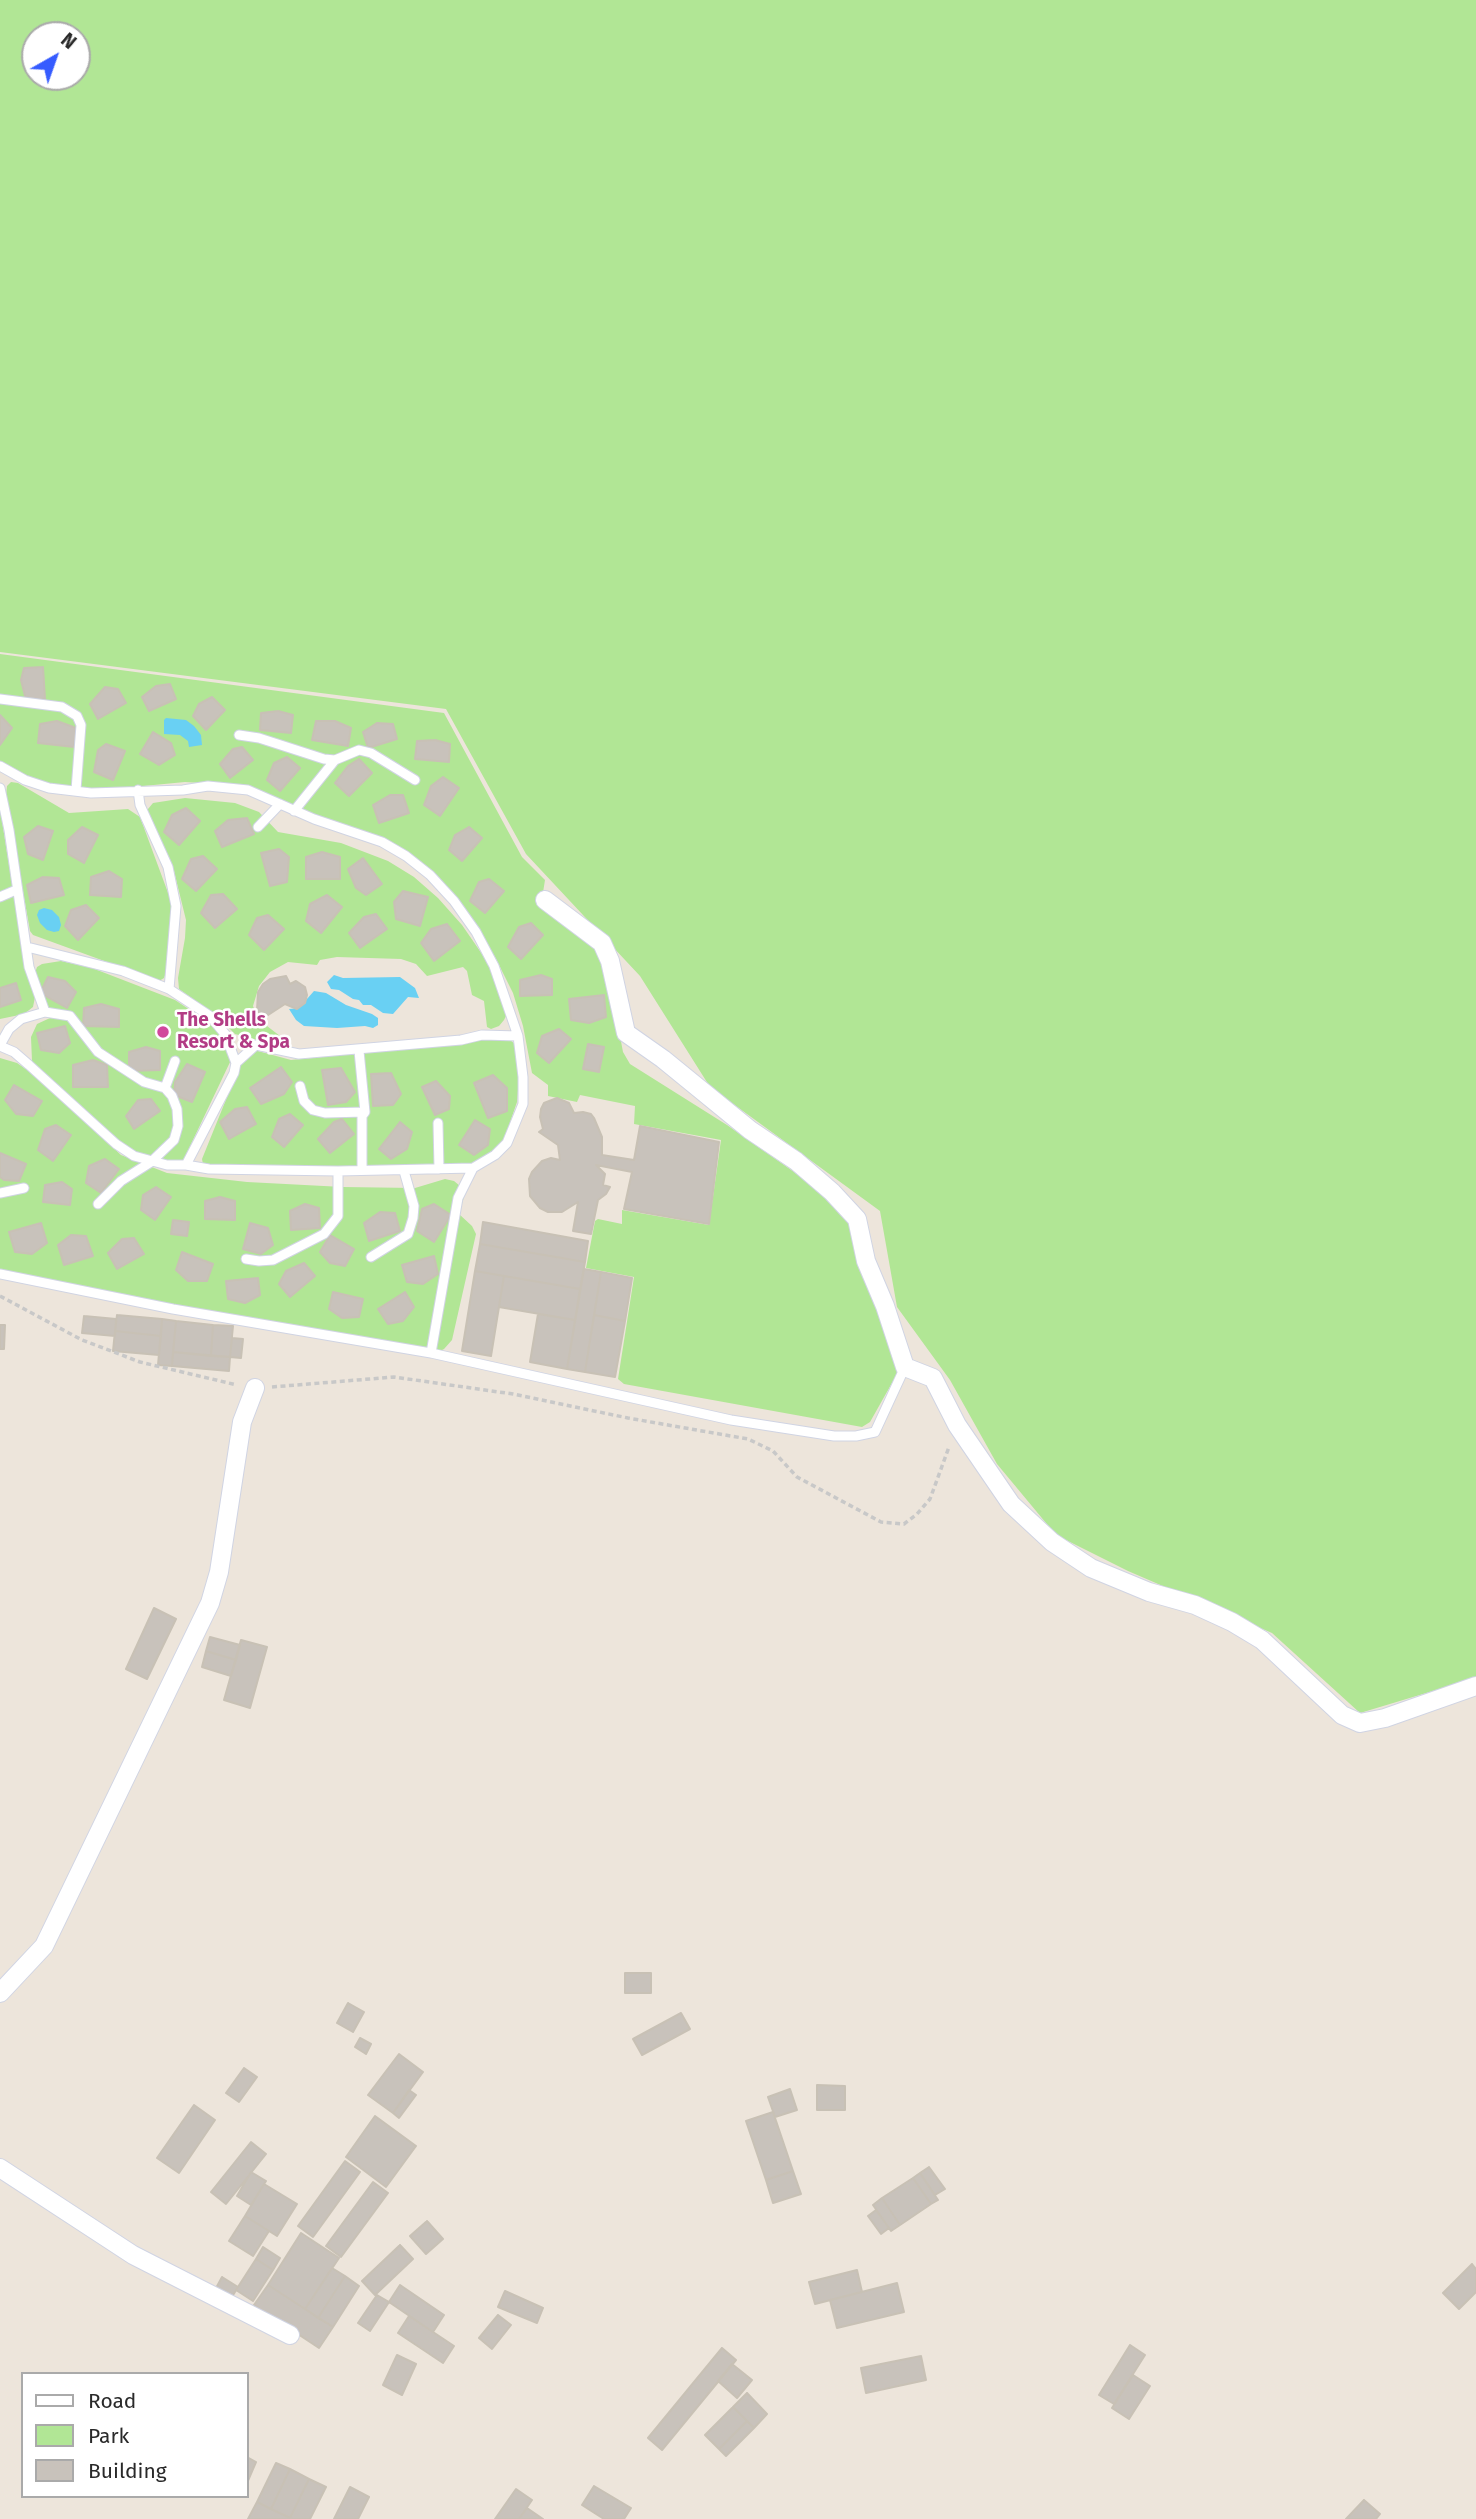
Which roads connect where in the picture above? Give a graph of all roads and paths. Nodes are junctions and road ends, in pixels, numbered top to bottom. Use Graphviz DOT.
graph roads {
  1 [pos="0,699"];
  2 [pos="239,735"];
  3 [pos="335,760"];
  4 [pos="0,767"];
  5 [pos="415,780"];
  6 [pos="0,788"];
  7 [pos="76,790"];
  8 [pos="138,790"];
  9 [pos="281,804"];
  10 [pos="294,811"];
  11 [pos="258,827"];
  12 [pos="16,890"];
  13 [pos="0,897"];
  14 [pos="545,900"];
  15 [pos="27,947"];
  16 [pos="169,989"];
  17 [pos="45,1012"];
  18 [pos="518,1036"];
  19 [pos="0,1046"];
  20 [pos="359,1051"];
  21 [pos="175,1061"];
  22 [pos="236,1063"];
  23 [pos="300,1086"];
  24 [pos="165,1088"];
  25 [pos="365,1112"];
  26 [pos="438,1123"];
  27 [pos="151,1162"];
  28 [pos="186,1165"];
  29 [pos="473,1168"];
  30 [pos="439,1169"];
  31 [pos="362,1170"];
  32 [pos="338,1171"];
  33 [pos="404,1171"];
  34 [pos="24,1188"];
  35 [pos="0,1193"];
  36 [pos="98,1204"];
  37 [pos="371,1257"];
  38 [pos="246,1259"];
  39 [pos="0,1274"];
  40 [pos="0,1296"];
  41 [pos="430,1353"];
  42 [pos="905,1367"];
  43 [pos="254,1388"];
  44 [pos="957,1425"];
  45 [pos="1476,1686"];
  46 [pos="0,1993"];
  47 [pos="0,2168"];
  48 [pos="290,2335"];
  1 -- 7 [label="lane"];
  2 -- 3 [label="lane"];
  3 -- 5 [label="lane"];
  3 -- 10 [label="lane"];
  4 -- 7 [label="lane"];
  6 -- 12 [label="lane"];
  7 -- 8 [label="lane"];
  8 -- 9 [label="lane"];
  8 -- 16 [label="lane"];
  9 -- 10 [label="lane"];
  9 -- 11 [label="lane"];
  10 -- 18 [label="lane"];
  12 -- 13 [label="lane"];
  12 -- 15 [label="lane"];
  14 -- 42 [label="street"];
  15 -- 16 [label="lane"];
  15 -- 17 [label="lane"];
  16 -- 22 [label="lane"];
  17 -- 19 [label="lane"];
  17 -- 24 [label="lane"];
  18 -- 22 [label="lane"];
  18 -- 29 [label="lane"];
  19 -- 27 [label="lane"];
  20 -- 25 [label="lane"];
  21 -- 24 [label="lane"];
  22 -- 28 [label="lane"];
  23 -- 25 [label="lane"];
  24 -- 27 [label="lane"];
  25 -- 31 [label="lane"];
  26 -- 30 [label="lane"];
  27 -- 28 [label="lane"];
  27 -- 36 [label="lane"];
  28 -- 32 [label="lane"];
  29 -- 30 [label="lane"];
  29 -- 41 [label="lane"];
  30 -- 33 [label="lane"];
  31 -- 32 [label="lane"];
  31 -- 33 [label="lane"];
  32 -- 38 [label="lane"];
  33 -- 37 [label="lane"];
  34 -- 35 [label="lane"];
  39 -- 41 [label="lane"];
  40 -- 43 [label="path"];
  41 -- 42 [label="lane"];
  42 -- 44 [label="street"];
  43 -- 44 [label="path"];
  43 -- 46 [label="street"];
  44 -- 45 [label="street"];
  47 -- 48 [label="street"];
}
